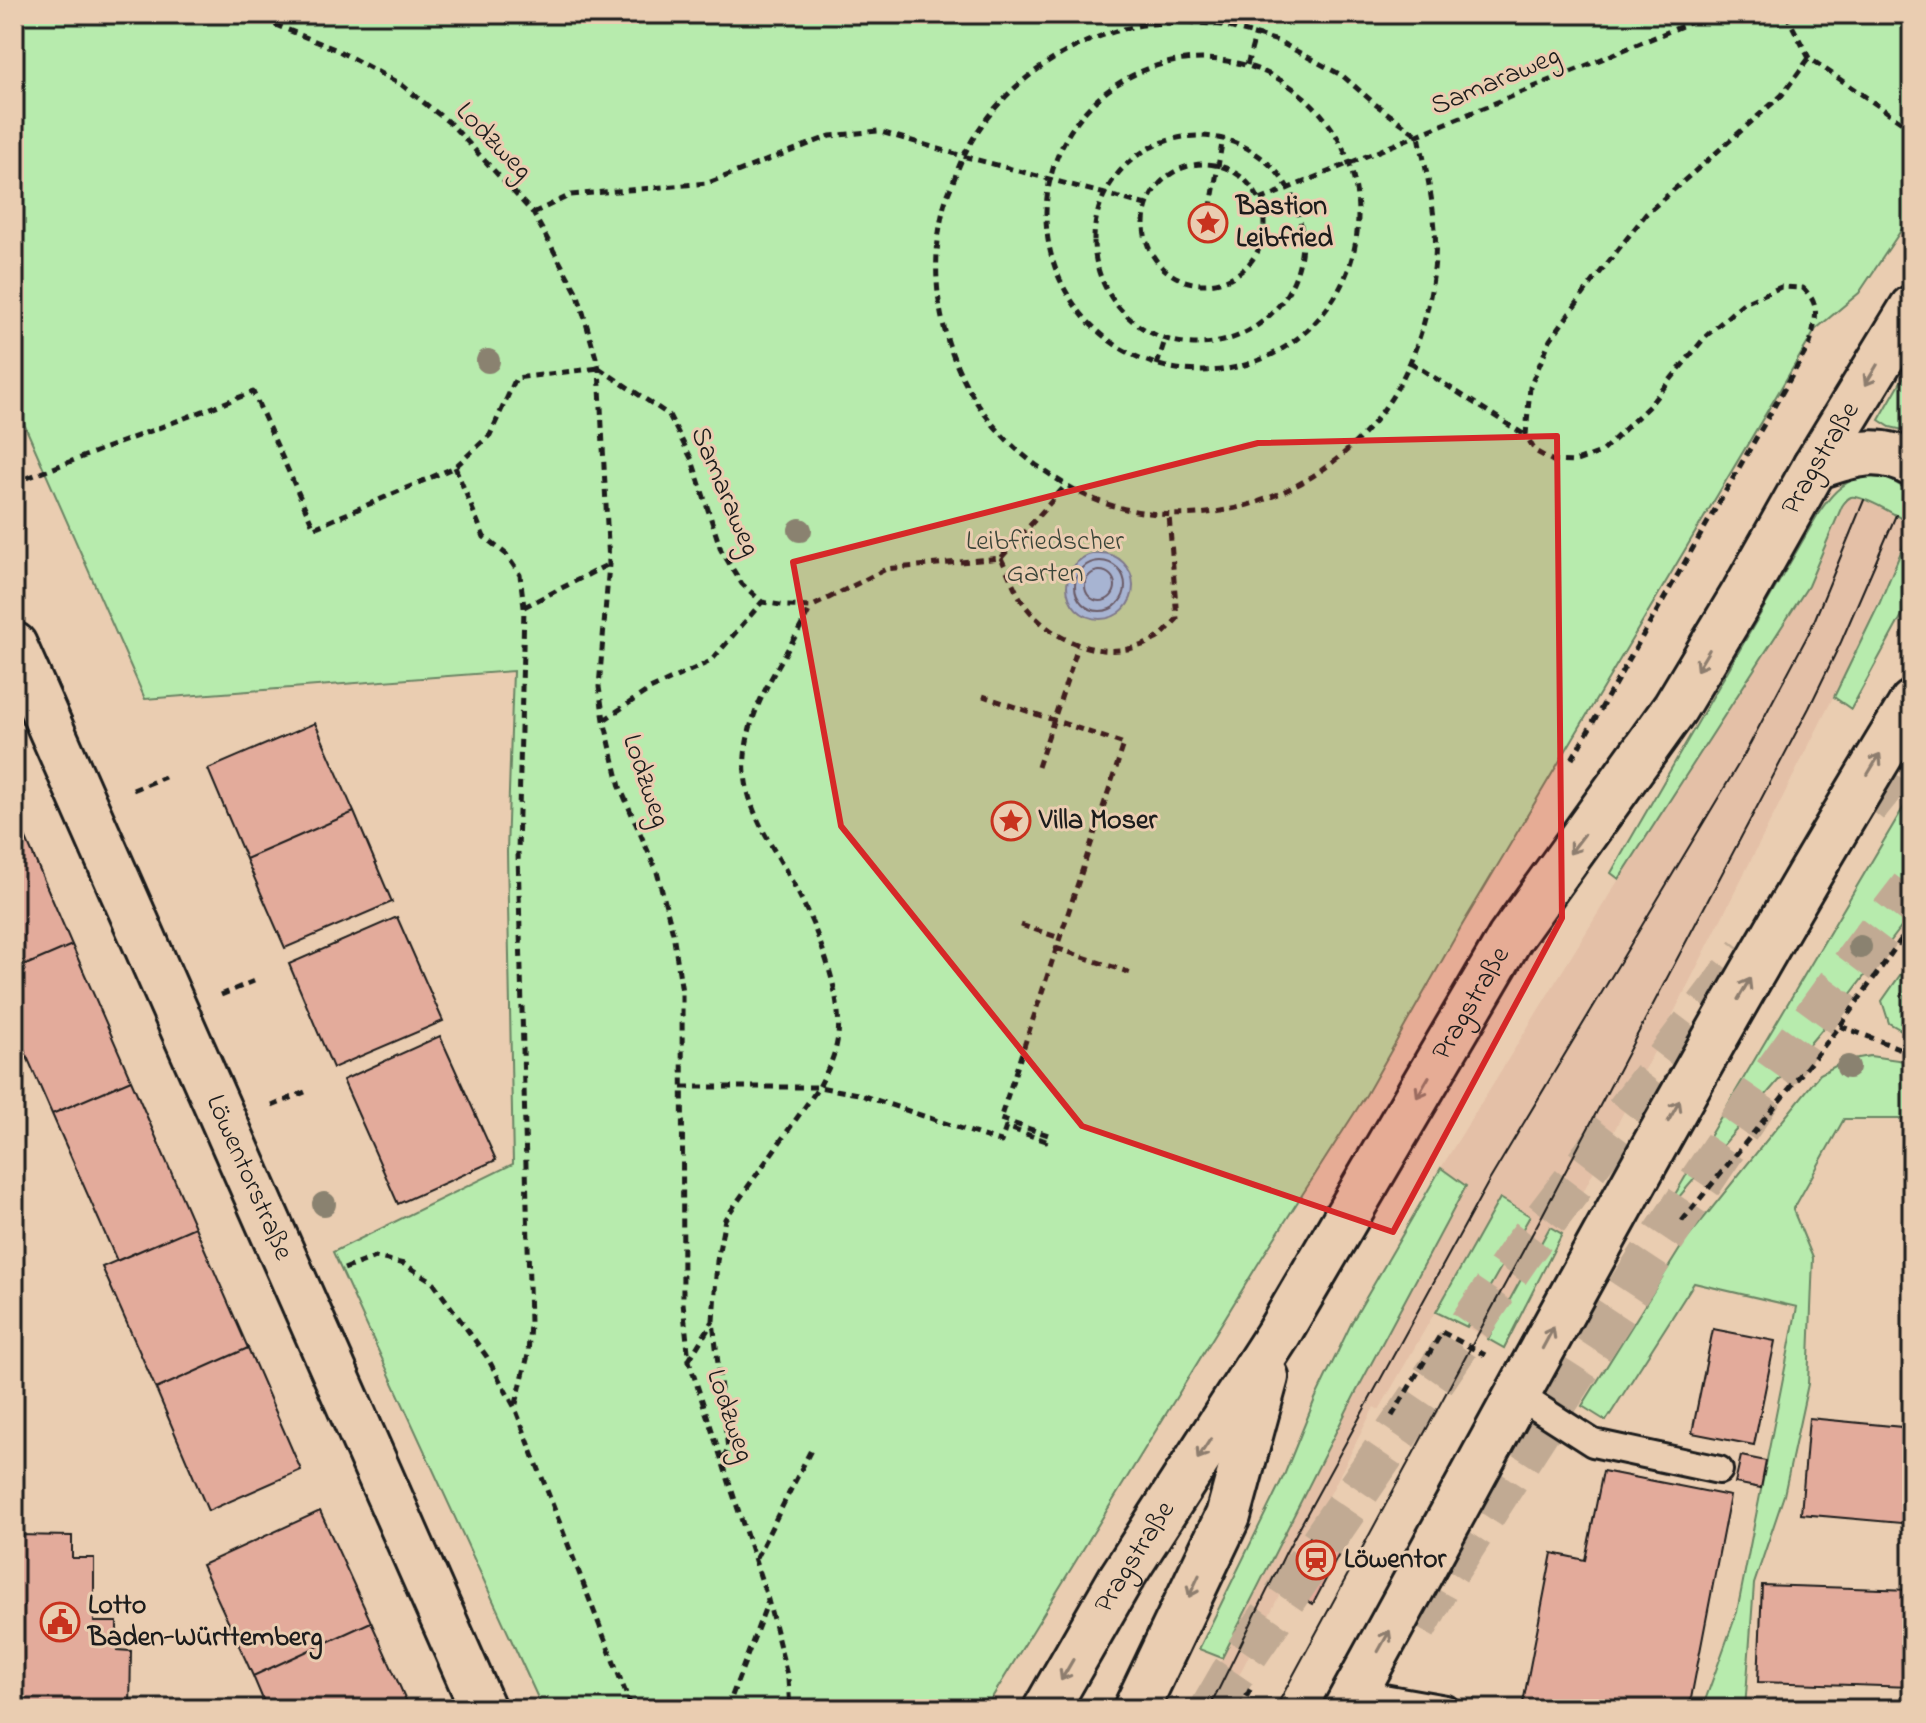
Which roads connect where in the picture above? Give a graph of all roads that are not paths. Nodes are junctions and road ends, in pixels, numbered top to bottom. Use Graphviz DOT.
graph roads {
  1 [pos="1912,308"];
  2 [pos="1912,464"];
  3 [pos="1815,467"];
  4 [pos="14,645"];
  5 [pos="1912,703"];
  6 [pos="1277,1336"];
  7 [pos="1518,1395"];
  8 [pos="1719,1470"];
  9 [pos="1351,1701"];
  10 [pos="483,1709"];
  11 [pos="1046,1709"];
  12 [pos="1136,1709"];
  13 [pos="1446,1709"];
  1 -- 3 [label="main road, Pragstraße, one-way"];
  2 -- 3 [label="main road"];
  3 -- 6 [label="main road, Pragstraße, one-way"];
  4 -- 10 [label="main road, Löwentorstraße"];
  7 -- 5 [label="main road, one-way"];
  6 -- 11 [label="main road, Pragstraße, one-way"];
  6 -- 12 [label="main road, one-way"];
  7 -- 8 [label="lane"];
  9 -- 7 [label="main road, one-way"];
  9 -- 13 [label="lane"];
}
